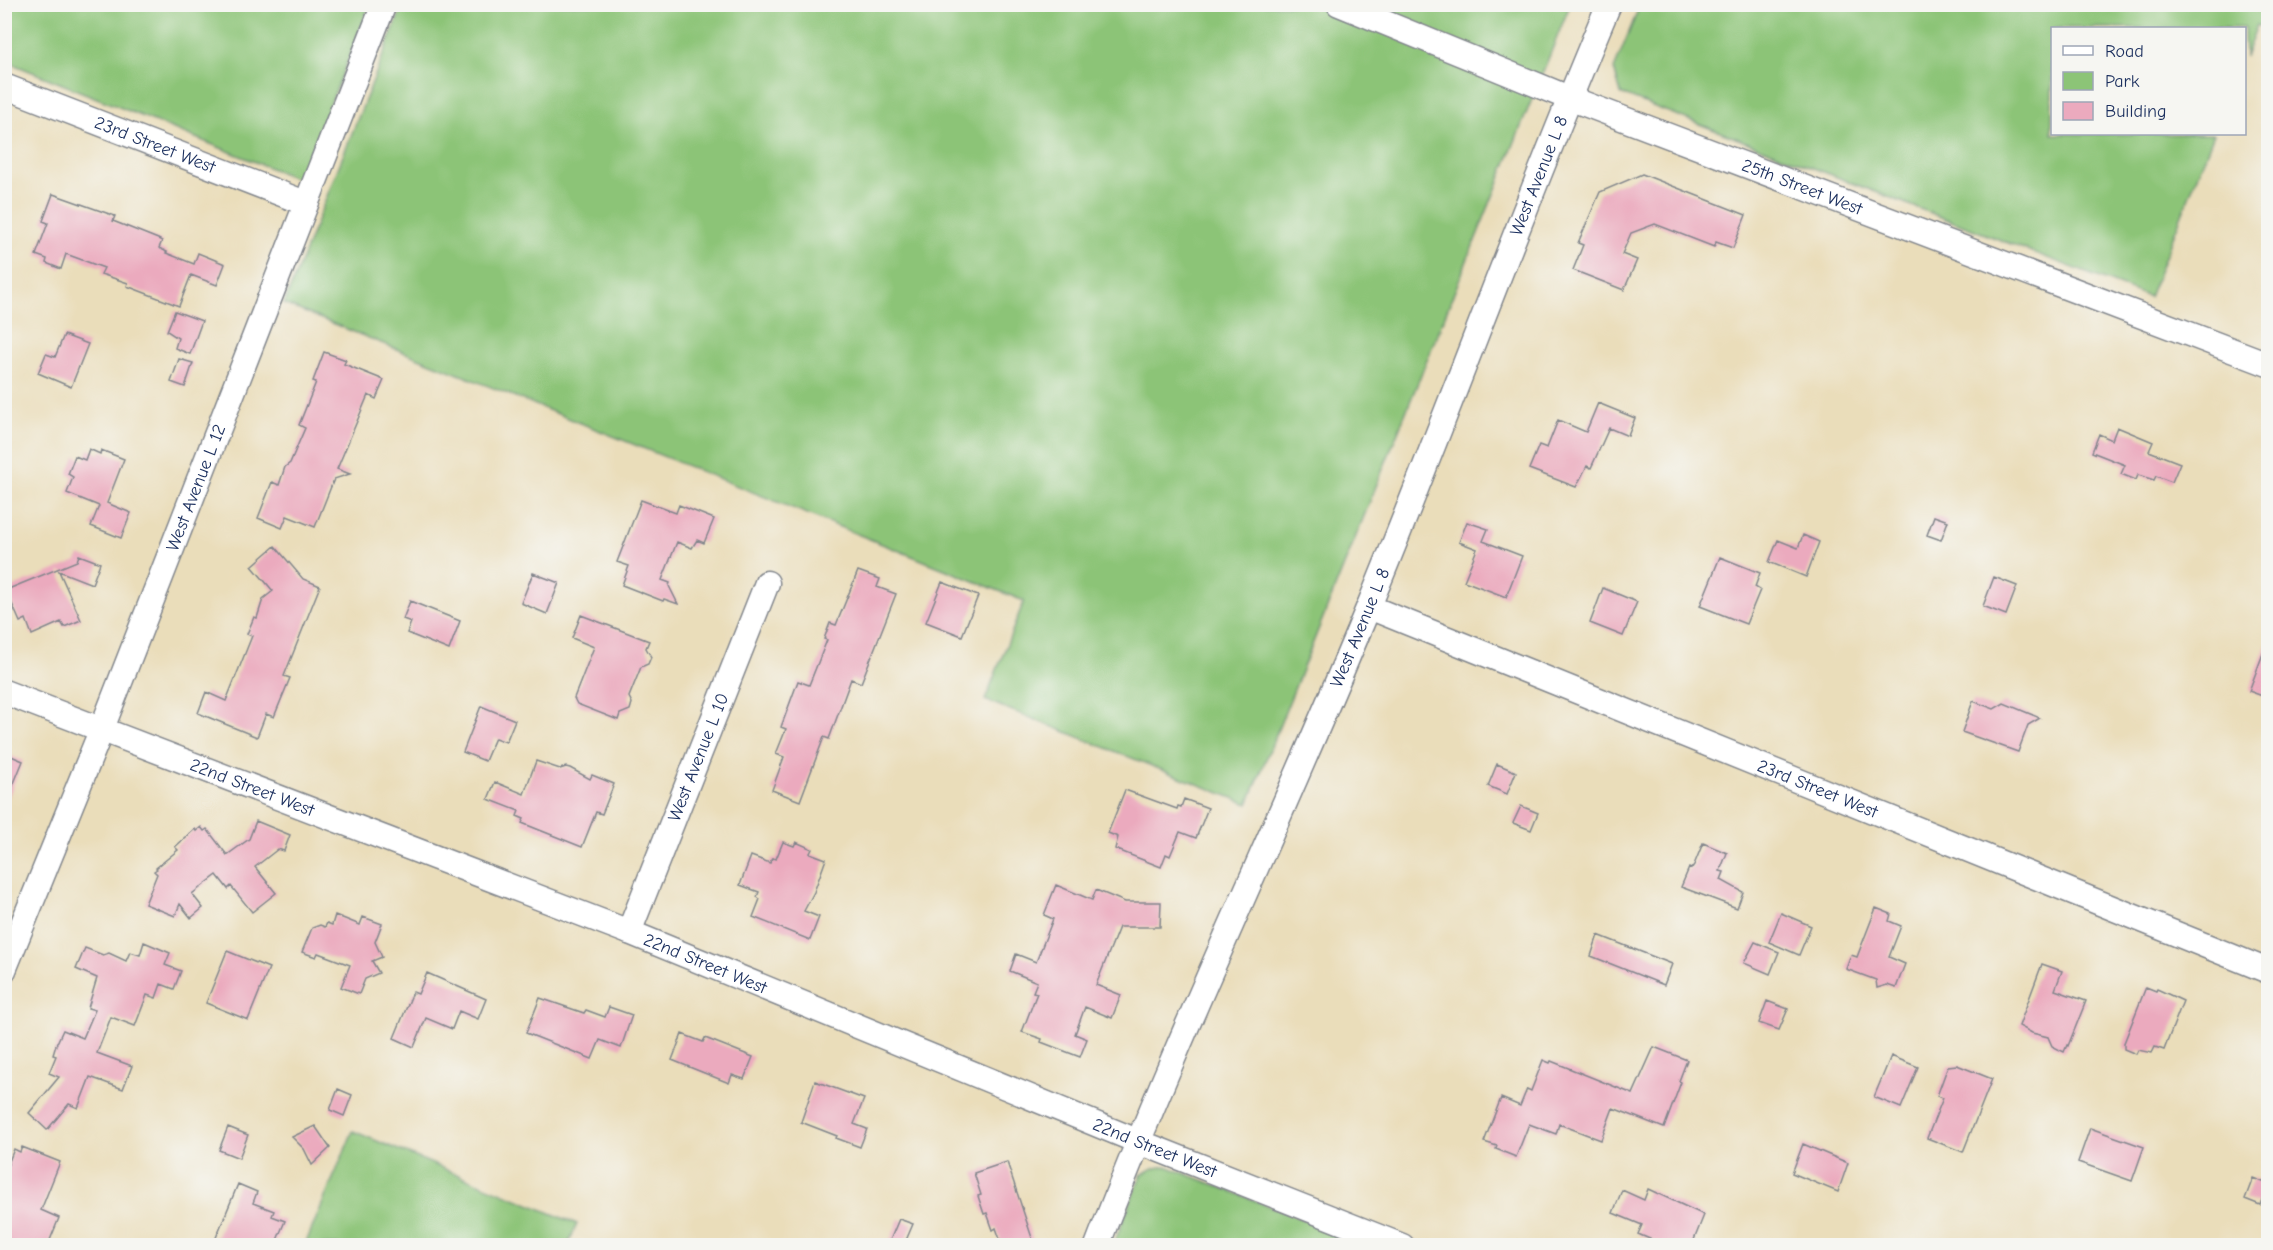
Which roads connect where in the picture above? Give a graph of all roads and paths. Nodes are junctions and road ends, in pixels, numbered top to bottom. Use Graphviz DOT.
graph roads {
  1 [pos="384,4"];
  2 [pos="1339,4"];
  3 [pos="1609,4"];
  4 [pos="4,86"];
  5 [pos="1569,98"];
  6 [pos="305,202"];
  7 [pos="2268,364"];
  8 [pos="767,583"];
  9 [pos="1369,607"];
  10 [pos="4,692"];
  11 [pos="101,730"];
  12 [pos="629,932"];
  13 [pos="4,970"];
  14 [pos="2268,971"];
  15 [pos="1137,1141"];
  16 [pos="1096,1245"];
  17 [pos="1402,1245"];
  1 -- 6 [label="street, West Avenue L 12"];
  2 -- 5 [label="street, 25th Street West"];
  3 -- 5 [label="street, West Avenue L 8"];
  4 -- 6 [label="street, 23rd Street West"];
  5 -- 7 [label="street, 25th Street West"];
  5 -- 9 [label="street, West Avenue L 8"];
  6 -- 11 [label="street, West Avenue L 12"];
  8 -- 12 [label="street, West Avenue L 10"];
  9 -- 14 [label="street, 23rd Street West"];
  9 -- 15 [label="street, West Avenue L 8"];
  10 -- 11 [label="street, 22nd Street West"];
  11 -- 12 [label="street, 22nd Street West"];
  11 -- 13 [label="street, West Avenue L 12"];
  12 -- 15 [label="street, 22nd Street West"];
  15 -- 16 [label="street, West Avenue L 8"];
  15 -- 17 [label="street, 22nd Street West"];
}
